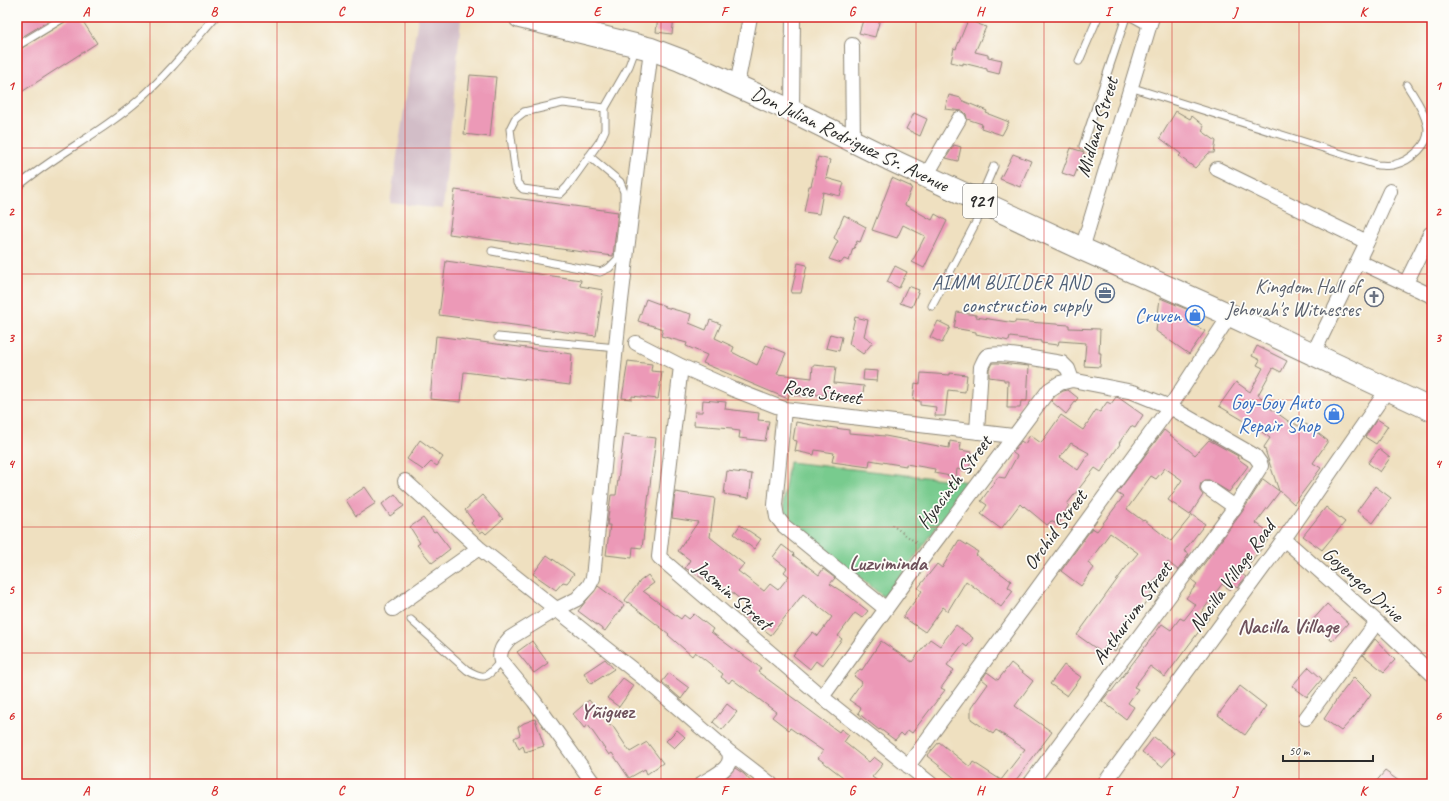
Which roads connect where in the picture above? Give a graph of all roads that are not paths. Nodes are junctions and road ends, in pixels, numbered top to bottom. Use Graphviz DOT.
graph roads {
  1 [pos="65,17"];
  2 [pos="215,17"];
  3 [pos="520,17"];
  4 [pos="750,17"];
  5 [pos="792,17"];
  6 [pos="1098,17"];
  7 [pos="1126,17"];
  8 [pos="1131,17"];
  9 [pos="1150,22"];
  10 [pos="852,45"];
  11 [pos="17,46"];
  12 [pos="644,48"];
  13 [pos="1079,61"];
  14 [pos="737,85"];
  15 [pos="1407,86"];
  16 [pos="1130,87"];
  17 [pos="605,108"];
  18 [pos="792,111"];
  19 [pos="959,119"];
  20 [pos="854,142"];
  21 [pos="1083,146"];
  22 [pos="589,156"];
  23 [pos="994,166"];
  24 [pos="1217,169"];
  25 [pos="926,176"];
  26 [pos="17,187"];
  27 [pos="1390,191"];
  28 [pos="982,202"];
  29 [pos="1430,234"];
  30 [pos="1367,242"];
  31 [pos="1082,248"];
  32 [pos="492,251"];
  33 [pos="1358,261"];
  34 [pos="1406,284"];
  35 [pos="1432,296"];
  36 [pos="932,306"];
  37 [pos="1230,315"];
  38 [pos="498,337"];
  39 [pos="636,343"];
  40 [pos="617,348"];
  41 [pos="1314,354"];
  42 [pos="680,366"];
  43 [pos="1072,380"];
  44 [pos="1388,389"];
  45 [pos="1170,407"];
  46 [pos="784,409"];
  47 [pos="1432,410"];
  48 [pos="977,432"];
  49 [pos="1014,436"];
  50 [pos="405,481"];
  51 [pos="1208,488"];
  52 [pos="1235,506"];
  53 [pos="1284,539"];
  54 [pos="479,548"];
  55 [pos="557,608"];
  56 [pos="393,609"];
  57 [pos="886,609"];
  58 [pos="411,620"];
  59 [pos="1377,622"];
  60 [pos="501,661"];
  61 [pos="1432,674"];
  62 [pos="822,697"];
  63 [pos="1306,718"];
  64 [pos="728,751"];
  65 [pos="908,766"];
  66 [pos="594,784"];
  67 [pos="701,784"];
  68 [pos="771,784"];
  69 [pos="931,784"];
  70 [pos="1030,784"];
  71 [pos="1104,784"];
  1 -- 11 [label="lane"];
  2 -- 26 [label="lane"];
  3 -- 12 [label="main road, Don Julian Rodriguez Sr. Avenue / 921"];
  4 -- 14 [label="street"];
  5 -- 18 [label="street"];
  6 -- 13 [label="lane"];
  7 -- 21 [label="lane"];
  8 -- 9 [label="lane"];
  9 -- 16 [label="street, Midland Street"];
  10 -- 20 [label="street"];
  12 -- 14 [label="main road, Don Julian Rodriguez Sr. Avenue / 921"];
  12 -- 17 [label="lane"];
  12 -- 40 [label="street"];
  14 -- 18 [label="main road, Don Julian Rodriguez Sr. Avenue / 921"];
  15 -- 16 [label="lane"];
  16 -- 31 [label="street, Midland Street"];
  17 -- 22 [label="lane"];
  17 -- 22 [label="lane"];
  18 -- 20 [label="main road, Don Julian Rodriguez Sr. Avenue / 921"];
  19 -- 25 [label="street"];
  20 -- 25 [label="main road, Don Julian Rodriguez Sr. Avenue / 921"];
  22 -- 32 [label="lane"];
  23 -- 28 [label="lane"];
  24 -- 30 [label="street"];
  25 -- 28 [label="main road, Don Julian Rodriguez Sr. Avenue / 921"];
  27 -- 30 [label="street"];
  28 -- 31 [label="main road, Don Julian Rodriguez Sr. Avenue / 921"];
  28 -- 36 [label="lane"];
  29 -- 34 [label="street"];
  30 -- 33 [label="street"];
  31 -- 37 [label="main road, Don Julian Rodriguez Sr. Avenue / 921"];
  33 -- 34 [label="street"];
  33 -- 41 [label="street"];
  34 -- 35 [label="street"];
  37 -- 41 [label="main road, Don Julian Rodriguez Sr. Avenue / 921"];
  37 -- 45 [label="street, Orchid Street"];
  38 -- 40 [label="lane"];
  39 -- 42 [label="street, Rose Street"];
  40 -- 55 [label="street"];
  41 -- 44 [label="main road, Don Julian Rodriguez Sr. Avenue / 921"];
  42 -- 46 [label="street, Rose Street"];
  42 -- 62 [label="street, Jasmin Street"];
  43 -- 45 [label="street"];
  43 -- 48 [label="street"];
  43 -- 49 [label="street, Hyacinth Street"];
  44 -- 47 [label="main road, Don Julian Rodriguez Sr. Avenue / 921"];
  44 -- 53 [label="street, Nacilla Village Road"];
  45 -- 52 [label="street, Anthurium Street"];
  45 -- 65 [label="street, Orchid Street"];
  46 -- 48 [label="street, Rose Street"];
  46 -- 57 [label="street"];
  48 -- 49 [label="street, Rose Street"];
  49 -- 57 [label="street, Hyacinth Street"];
  50 -- 54 [label="street"];
  51 -- 52 [label="street"];
  52 -- 70 [label="street, Anthurium Street"];
  53 -- 59 [label="street, Goyengco Drive"];
  53 -- 71 [label="street, Nacilla Village Road"];
  54 -- 55 [label="street"];
  54 -- 56 [label="street"];
  55 -- 60 [label="street"];
  55 -- 64 [label="street"];
  57 -- 62 [label="street, Hyacinth Street"];
  58 -- 60 [label="lane"];
  59 -- 61 [label="street, Goyengco Drive"];
  59 -- 63 [label="street"];
  60 -- 66 [label="street"];
  62 -- 65 [label="street, Jasmin Street"];
  64 -- 67 [label="street"];
  64 -- 68 [label="street"];
  65 -- 69 [label="street, Jasmin Street"];
}
